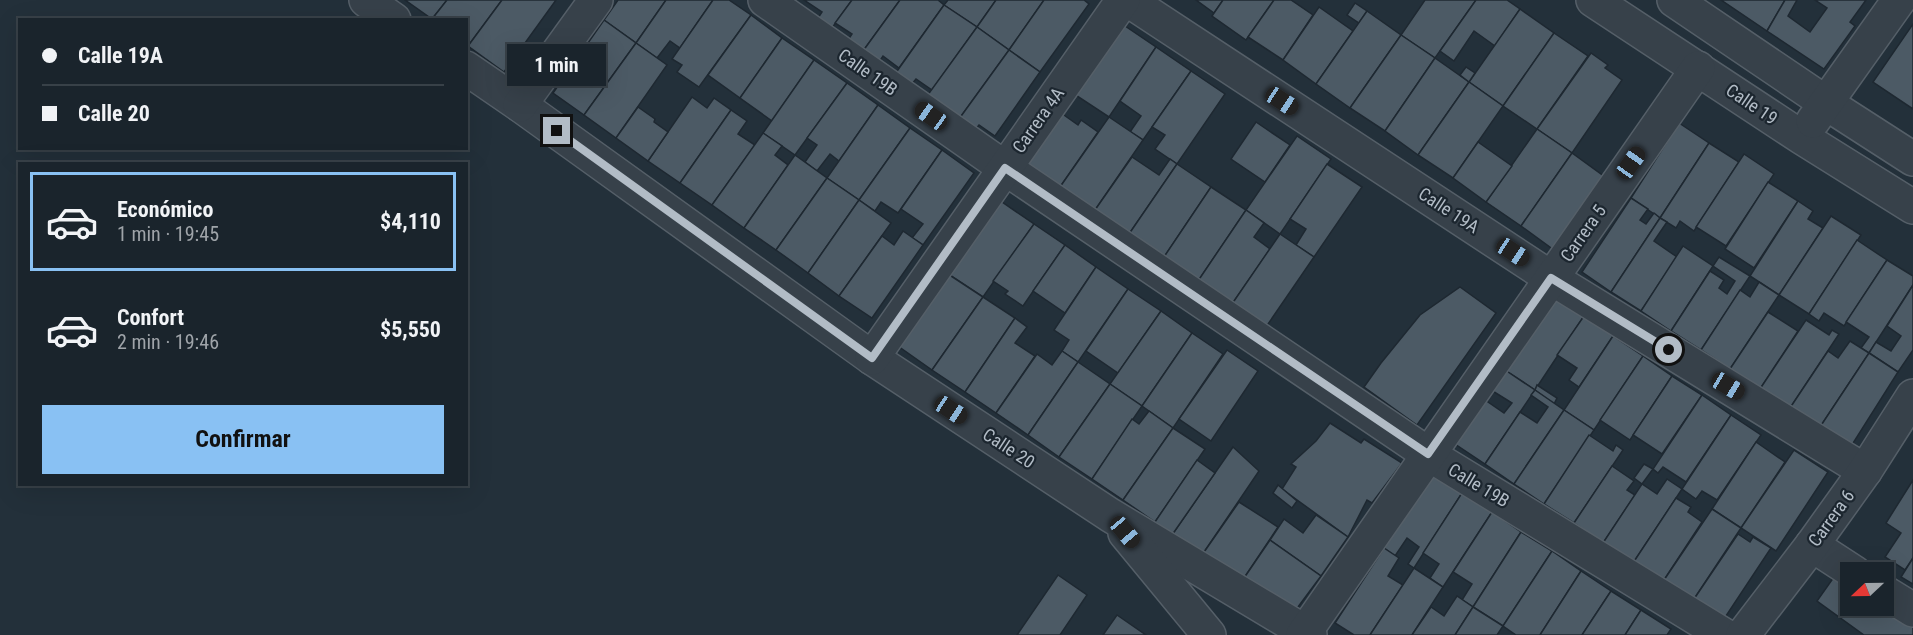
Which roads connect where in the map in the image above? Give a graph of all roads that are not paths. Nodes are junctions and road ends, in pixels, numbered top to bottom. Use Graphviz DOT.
graph roads {
  1 [pos="366,0"];
  2 [pos="596,0"];
  3 [pos="765,0"];
  4 [pos="1122,0"];
  5 [pos="1128,0"];
  6 [pos="1593,0"];
  7 [pos="1674,0"];
  8 [pos="1899,0"];
  9 [pos="391,18"];
  10 [pos="1698,68"];
  11 [pos="468,69"];
  12 [pos="1826,103"];
  13 [pos="520,105"];
  14 [pos="1801,137"];
  15 [pos="1913,159"];
  16 [pos="1005,168"];
  17 [pos="1913,207"];
  18 [pos="1551,278"];
  19 [pos="872,358"];
  20 [pos="1913,396"];
  21 [pos="1428,454"];
  22 [pos="1865,471"];
  23 [pos="1110,515"];
  24 [pos="1812,545"];
  25 [pos="1840,563"];
  26 [pos="1894,598"];
  27 [pos="1913,610"];
  28 [pos="1306,634"];
  29 [pos="1209,635"];
  30 [pos="1724,635"];
  31 [pos="1743,635"];
  1 -- 9 [label="street"];
  2 -- 13 [label="street"];
  3 -- 16 [label="street, Calle 19B"];
  4 -- 16 [label="street, Carrera 4A"];
  5 -- 18 [label="street, Calle 19A"];
  6 -- 10 [label="street, Calle 19"];
  7 -- 12 [label="street"];
  8 -- 12 [label="street"];
  10 -- 14 [label="street, Calle 19"];
  10 -- 18 [label="street, Carrera 5"];
  11 -- 13 [label="street, Calle 20"];
  12 -- 14 [label="street"];
  12 -- 15 [label="street"];
  13 -- 19 [label="street, Calle 20"];
  14 -- 17 [label="street, Calle 19"];
  16 -- 19 [label="street, Carrera 4A"];
  16 -- 21 [label="street, Calle 19B"];
  18 -- 21 [label="street, Carrera 5"];
  18 -- 22 [label="street, Calle 19A"];
  19 -- 23 [label="street, Calle 20"];
  20 -- 22 [label="street, Carrera 6"];
  21 -- 28 [label="street, Carrera 5"];
  21 -- 30 [label="street, Calle 19B"];
  22 -- 24 [label="street, Carrera 6"];
  23 -- 28 [label="street, Calle 20"];
  23 -- 29 [label="street, Calle 20"];
  24 -- 25 [label="street"];
  24 -- 31 [label="street, Carrera 6"];
  26 -- 27 [label="street"];
}
